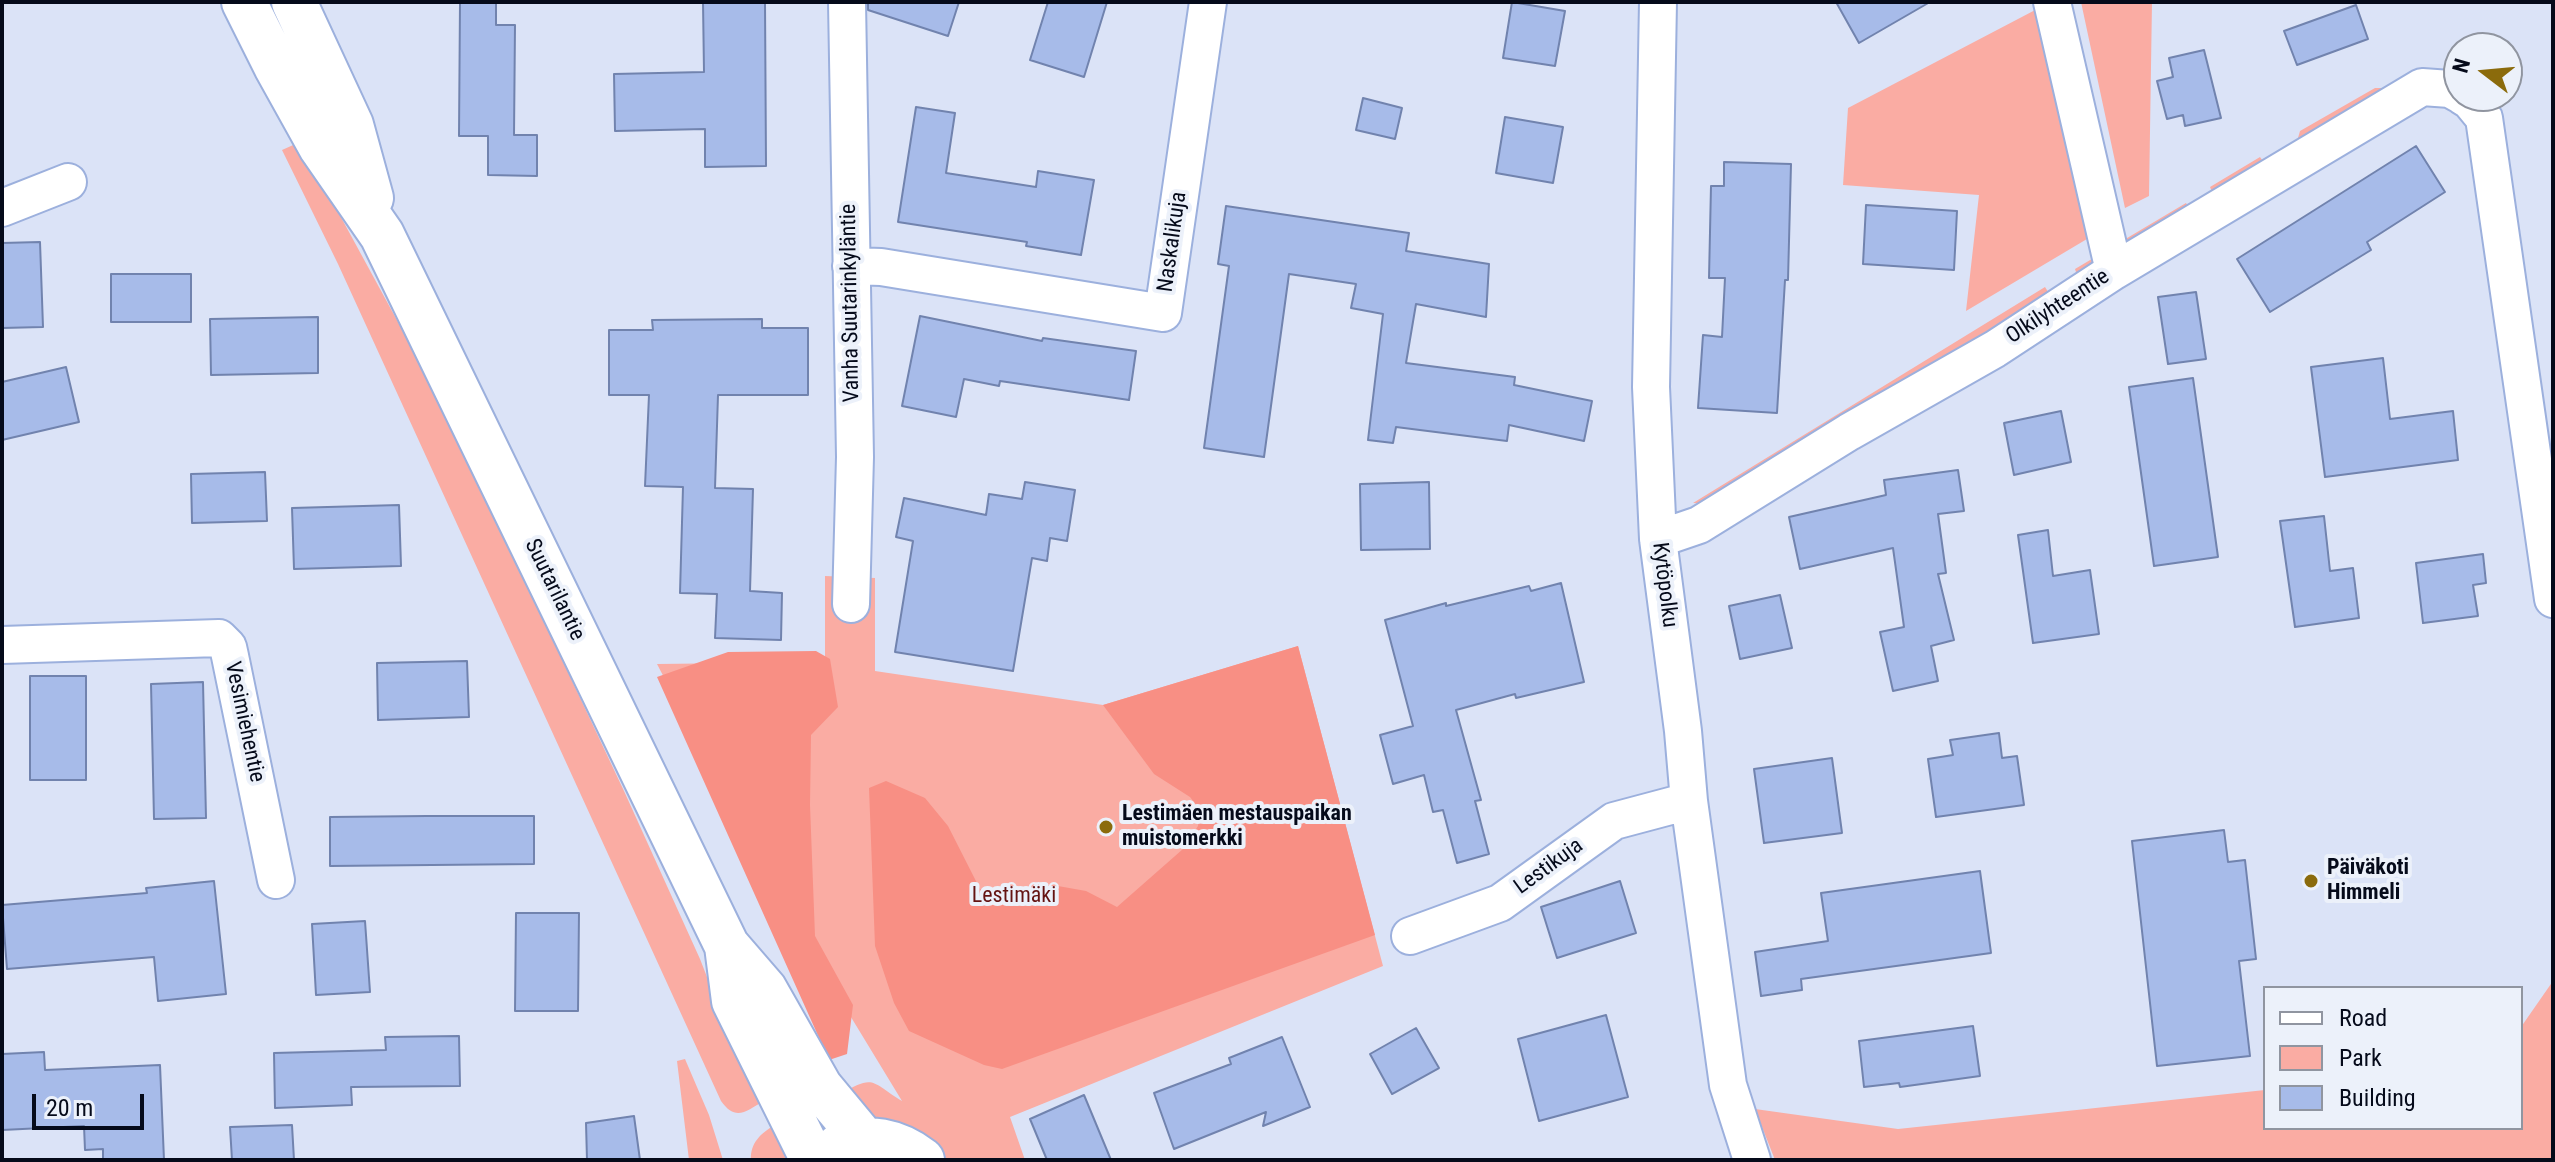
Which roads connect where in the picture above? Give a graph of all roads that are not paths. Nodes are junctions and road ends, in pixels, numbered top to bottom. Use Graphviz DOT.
graph roads {
  1 [pos="244,2"];
  2 [pos="294,2"];
  3 [pos="847,2"];
  4 [pos="1208,2"];
  5 [pos="1658,2"];
  6 [pos="2052,2"];
  7 [pos="2443,88"];
  8 [pos="2479,112"];
  9 [pos="68,182"];
  10 [pos="2,208"];
  11 [pos="382,235"];
  12 [pos="851,266"];
  13 [pos="2114,271"];
  14 [pos="1658,539"];
  15 [pos="2553,599"];
  16 [pos="851,604"];
  17 [pos="2,645"];
  18 [pos="1689,801"];
  19 [pos="276,880"];
  20 [pos="1410,936"];
  21 [pos="727,946"];
  22 [pos="864,1140"];
  23 [pos="813,1160"];
  24 [pos="819,1160"];
  25 [pos="922,1160"];
  26 [pos="1752,1160"];
  1 -- 11 [label="main road, Suutarilantie"];
  2 -- 11 [label="main road, Suutarilantie"];
  3 -- 12 [label="street, Vanha Suutarinkyläntie"];
  4 -- 12 [label="street, Naskalikuja"];
  5 -- 14 [label="street, Kytöpolku"];
  6 -- 13 [label="street"];
  7 -- 13 [label="street, Olkilyhteentie"];
  8 -- 15 [label="street, Olkilyhteentie"];
  9 -- 10 [label="street"];
  11 -- 21 [label="main road, Suutarilantie"];
  12 -- 16 [label="street, Vanha Suutarinkyläntie"];
  13 -- 14 [label="street, Olkilyhteentie"];
  14 -- 18 [label="street, Kytöpolku"];
  17 -- 19 [label="street, Vesimiehentie"];
  18 -- 20 [label="street, Lestikuja"];
  18 -- 26 [label="street, Kytöpolku"];
  21 -- 22 [label="main road, Suutarilantie"];
  21 -- 23 [label="main road, Suutarilantie"];
  22 -- 24 [label="main road"];
  22 -- 25 [label="main road"];
}
